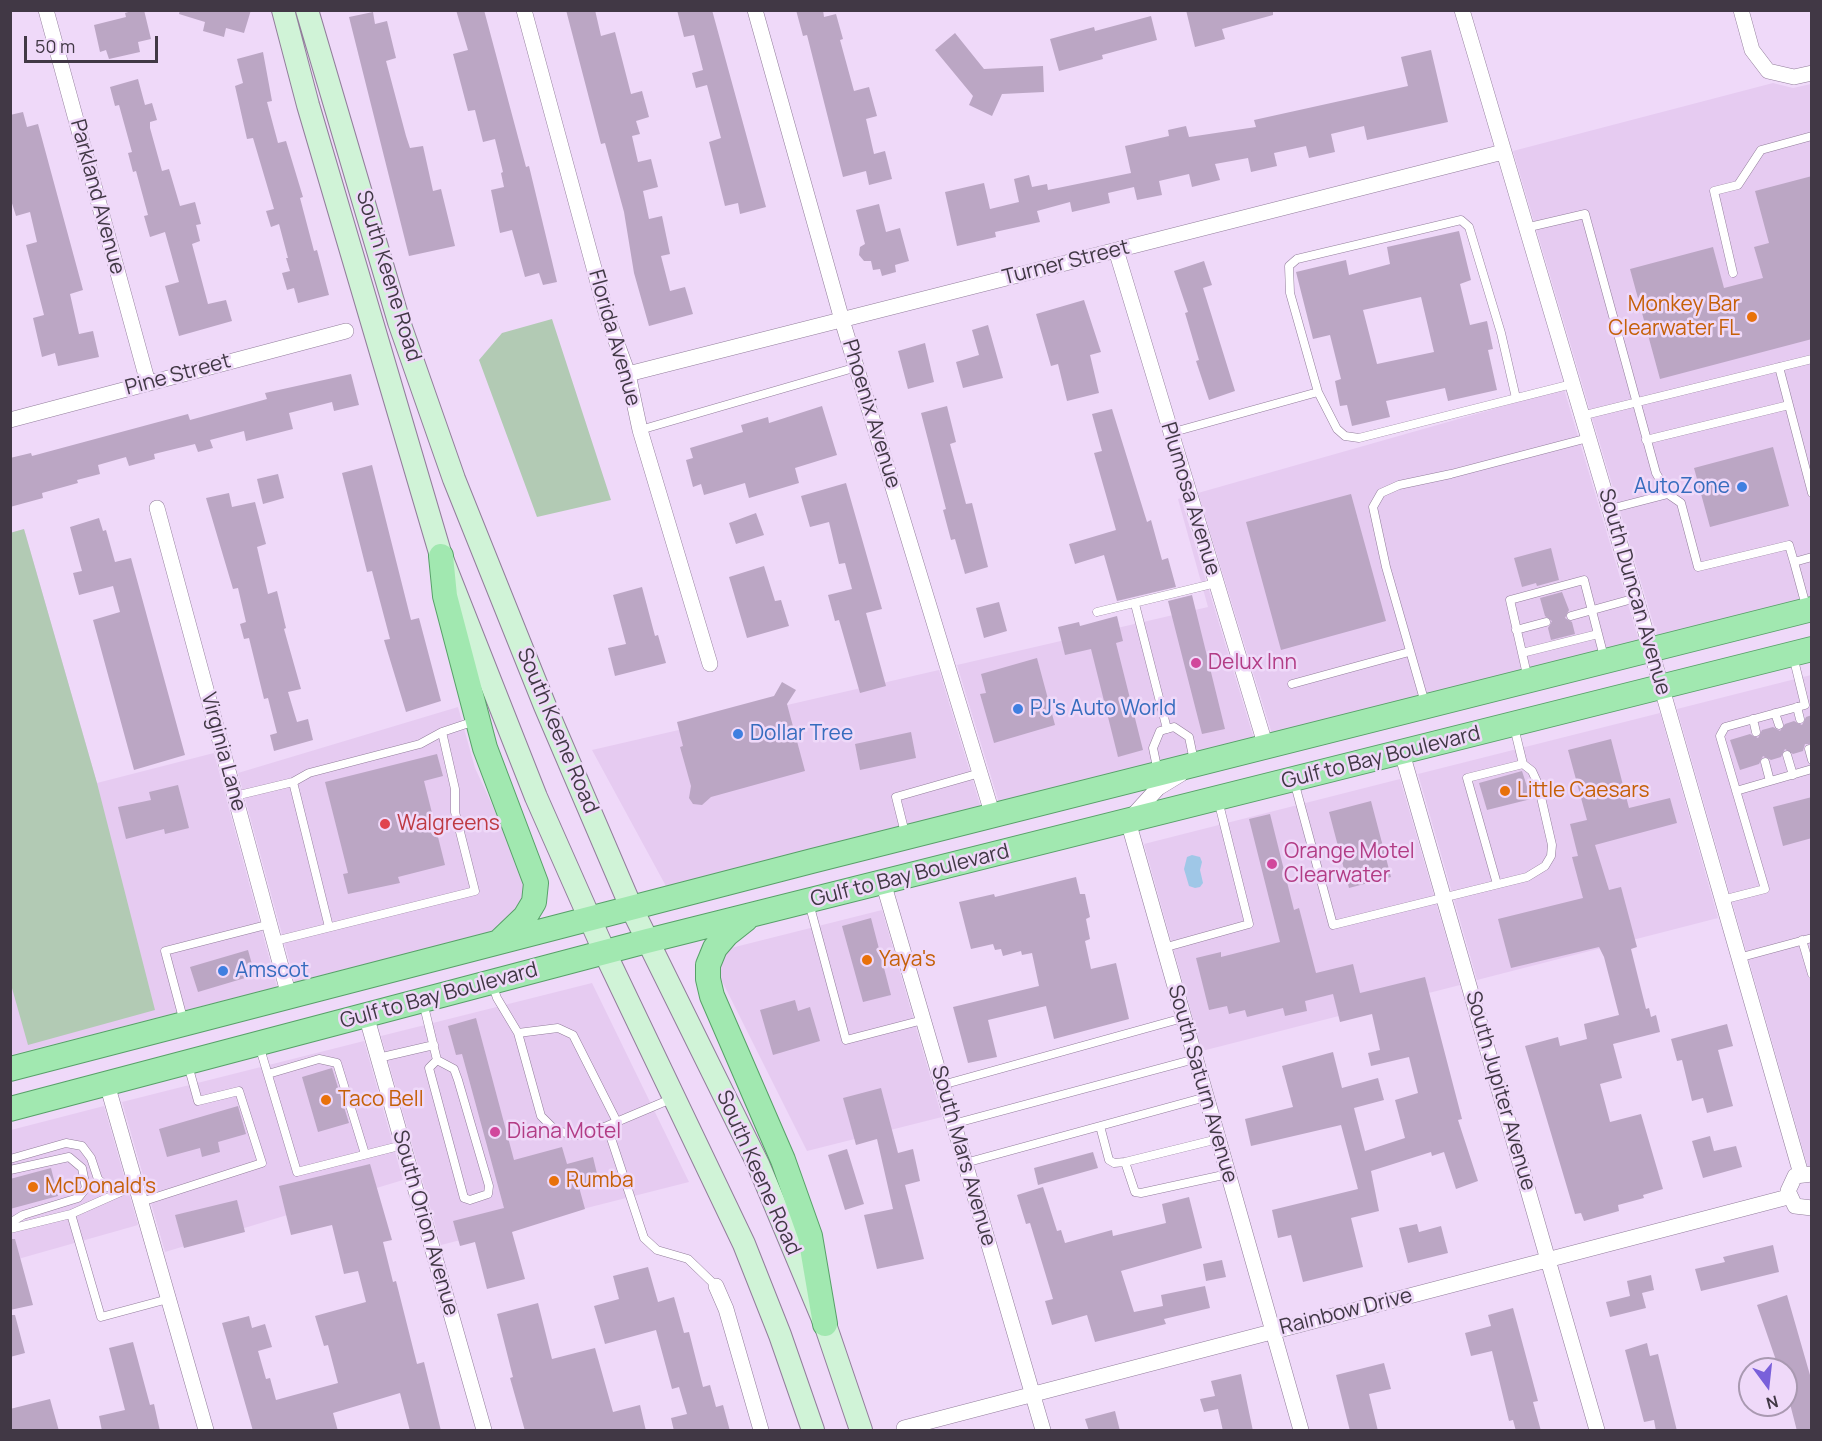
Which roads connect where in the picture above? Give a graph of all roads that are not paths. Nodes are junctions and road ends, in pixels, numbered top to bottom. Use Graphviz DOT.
graph roads {
  1 [pos="46,10"];
  2 [pos="283,10"];
  3 [pos="307,10"];
  4 [pos="524,10"];
  5 [pos="755,10"];
  6 [pos="1462,10"];
  7 [pos="1741,10"];
  8 [pos="1812,73"];
  9 [pos="1812,136"];
  10 [pos="1503,152"];
  11 [pos="1525,228"];
  12 [pos="1116,250"];
  13 [pos="1733,273"];
  14 [pos="842,320"];
  15 [pos="346,331"];
  16 [pos="1812,358"];
  17 [pos="857,367"];
  18 [pos="1779,367"];
  19 [pos="628,374"];
  20 [pos="148,383"];
  21 [pos="1572,384"];
  22 [pos="1318,392"];
  23 [pos="1516,398"];
  24 [pos="1636,402"];
  25 [pos="1789,405"];
  26 [pos="1581,416"];
  27 [pos="10,420"];
  28 [pos="640,430"];
  29 [pos="1170,433"];
  30 [pos="1588,438"];
  31 [pos="1646,440"];
  32 [pos="1812,493"];
  33 [pos="1668,494"];
  34 [pos="157,508"];
  35 [pos="1610,509"];
  36 [pos="441,556"];
  37 [pos="1812,557"];
  38 [pos="1794,562"];
  39 [pos="1216,582"];
  40 [pos="1636,598"];
  41 [pos="1135,604"];
  42 [pos="1592,610"];
  43 [pos="1809,610"];
  44 [pos="1097,612"];
  45 [pos="1570,616"];
  46 [pos="1546,622"];
  47 [pos="1516,630"];
  48 [pos="1598,634"];
  49 [pos="1651,650"];
  50 [pos="1409,652"];
  51 [pos="1802,652"];
  52 [pos="1522,653"];
  53 [pos="1605,662"];
  54 [pos="710,664"];
  55 [pos="1528,681"];
  56 [pos="1292,684"];
  57 [pos="1662,687"];
  58 [pos="1804,705"];
  59 [pos="1426,707"];
  60 [pos="1775,713"];
  61 [pos="1753,719"];
  62 [pos="1800,719"];
  63 [pos="477,721"];
  64 [pos="1513,725"];
  65 [pos="1779,725"];
  66 [pos="1167,729"];
  67 [pos="442,732"];
  68 [pos="1756,732"];
  69 [pos="1266,747"];
  70 [pos="1809,749"];
  71 [pos="1402,753"];
  72 [pos="1787,755"];
  73 [pos="1812,760"];
  74 [pos="1765,762"];
  75 [pos="1523,764"];
  76 [pos="1195,765"];
  77 [pos="1812,769"];
  78 [pos="980,774"];
  79 [pos="1159,774"];
  80 [pos="1792,775"];
  81 [pos="1293,780"];
  82 [pos="1770,781"];
  83 [pos="293,782"];
  84 [pos="1736,791"];
  85 [pos="235,796"];
  86 [pos="1218,798"];
  87 [pos="993,816"];
  88 [pos="1128,821"];
  89 [pos="906,837"];
  90 [pos="883,882"];
  91 [pos="1497,884"];
  92 [pos="1443,896"];
  93 [pos="1722,900"];
  94 [pos="809,901"];
  95 [pos="631,907"];
  96 [pos="751,916"];
  97 [pos="590,918"];
  98 [pos="270,924"];
  99 [pos="329,927"];
  100 [pos="1812,938"];
  101 [pos="1802,940"];
  102 [pos="275,941"];
  103 [pos="500,941"];
  104 [pos="647,941"];
  105 [pos="1163,948"];
  106 [pos="605,953"];
  107 [pos="1738,958"];
  108 [pos="1812,974"];
  109 [pos="492,982"];
  110 [pos="289,996"];
  111 [pos="422,1001"];
  112 [pos="366,1016"];
  113 [pos="1183,1018"];
  114 [pos="923,1020"];
  115 [pos="184,1024"];
  116 [pos="518,1034"];
  117 [pos="259,1044"];
  118 [pos="434,1045"];
  119 [pos="378,1058"];
  120 [pos="1195,1059"];
  121 [pos="437,1060"];
  122 [pos="187,1062"];
  123 [pos="10,1069"];
  124 [pos="268,1074"];
  125 [pos="107,1084"];
  126 [pos="942,1085"];
  127 [pos="1206,1097"];
  128 [pos="675,1098"];
  129 [pos="10,1109"];
  130 [pos="617,1122"];
  131 [pos="953,1124"];
  132 [pos="607,1126"];
  133 [pos="1100,1126"];
  134 [pos="1218,1139"];
  135 [pos="403,1145"];
  136 [pos="365,1154"];
  137 [pos="10,1159"];
  138 [pos="1125,1162"];
  139 [pos="965,1163"];
  140 [pos="10,1170"];
  141 [pos="1228,1174"];
  142 [pos="1806,1174"];
  143 [pos="136,1185"];
  144 [pos="1788,1197"];
  145 [pos="141,1202"];
  146 [pos="1812,1208"];
  147 [pos="71,1214"];
  148 [pos="10,1223"];
  149 [pos="10,1229"];
  150 [pos="1549,1260"];
  151 [pos="716,1286"];
  152 [pos="168,1299"];
  153 [pos="825,1324"];
  154 [pos="1273,1331"];
  155 [pos="1033,1395"];
  156 [pos="904,1428"];
  157 [pos="206,1431"];
  158 [pos="484,1431"];
  159 [pos="761,1431"];
  160 [pos="813,1431"];
  161 [pos="861,1431"];
  162 [pos="1043,1431"];
  163 [pos="1301,1431"];
  164 [pos="1597,1431"];
  1 -- 20 [label="street, Parkland Avenue"];
  2 -- 36 [label="main road, South Keene Road"];
  3 -- 95 [label="main road, South Keene Road"];
  4 -- 19 [label="street, Florida Avenue"];
  5 -- 14 [label="street, Phoenix Avenue"];
  6 -- 10 [label="street, South Duncan Avenue"];
  7 -- 8 [label="street"];
  9 -- 13 [label="lane"];
  10 -- 11 [label="street, South Duncan Avenue"];
  10 -- 12 [label="street, Turner Street"];
  11 -- 21 [label="street, South Duncan Avenue"];
  11 -- 24 [label="lane"];
  12 -- 14 [label="street, Turner Street"];
  12 -- 29 [label="street, Plumosa Avenue"];
  14 -- 17 [label="street, Phoenix Avenue"];
  14 -- 19 [label="street, Turner Street"];
  15 -- 20 [label="street, Pine Street"];
  16 -- 18 [label="lane"];
  17 -- 28 [label="lane"];
  17 -- 78 [label="street, Phoenix Avenue"];
  18 -- 24 [label="lane"];
  18 -- 25 [label="lane"];
  19 -- 28 [label="street, Florida Avenue"];
  20 -- 27 [label="street, Pine Street"];
  21 -- 23 [label="lane"];
  21 -- 26 [label="street, South Duncan Avenue"];
  22 -- 23 [label="lane"];
  22 -- 23 [label="lane"];
  22 -- 29 [label="lane"];
  24 -- 26 [label="lane"];
  24 -- 31 [label="lane"];
  25 -- 31 [label="lane"];
  25 -- 32 [label="lane"];
  26 -- 30 [label="street, South Duncan Avenue"];
  28 -- 54 [label="street, Florida Avenue"];
  29 -- 39 [label="street, Plumosa Avenue"];
  30 -- 35 [label="street, South Duncan Avenue"];
  30 -- 50 [label="lane"];
  31 -- 33 [label="lane"];
  33 -- 35 [label="lane"];
  33 -- 38 [label="lane"];
  34 -- 85 [label="street, Virginia Lane"];
  35 -- 40 [label="street, South Duncan Avenue"];
  36 -- 63 [label="main road"];
  36 -- 97 [label="main road, South Keene Road"];
  37 -- 38 [label="lane"];
  38 -- 43 [label="lane"];
  39 -- 41 [label="lane"];
  39 -- 69 [label="street, Plumosa Avenue"];
  40 -- 42 [label="lane"];
  40 -- 49 [label="street, South Duncan Avenue"];
  41 -- 44 [label="lane"];
  41 -- 66 [label="lane"];
  42 -- 45 [label="lane"];
  42 -- 47 [label="lane"];
  42 -- 48 [label="lane"];
  43 -- 49 [label="main road, Gulf to Bay Boulevard"];
  46 -- 47 [label="lane"];
  47 -- 52 [label="lane"];
  48 -- 52 [label="lane"];
  48 -- 53 [label="lane"];
  49 -- 53 [label="main road, Gulf to Bay Boulevard"];
  49 -- 57 [label="street, South Duncan Avenue"];
  50 -- 56 [label="lane"];
  50 -- 59 [label="lane"];
  51 -- 57 [label="main road, Gulf to Bay Boulevard"];
  51 -- 58 [label="lane"];
  52 -- 55 [label="lane"];
  53 -- 55 [label="main road, Gulf to Bay Boulevard"];
  55 -- 59 [label="main road, Gulf to Bay Boulevard"];
  57 -- 64 [label="main road, Gulf to Bay Boulevard"];
  57 -- 93 [label="street, South Duncan Avenue"];
  58 -- 60 [label="lane"];
  58 -- 62 [label="lane"];
  59 -- 69 [label="main road, Gulf to Bay Boulevard"];
  60 -- 61 [label="lane"];
  60 -- 65 [label="lane"];
  61 -- 68 [label="lane"];
  61 -- 84 [label="lane"];
  63 -- 67 [label="lane"];
  63 -- 103 [label="main road"];
  64 -- 71 [label="main road, Gulf to Bay Boulevard"];
  64 -- 75 [label="lane"];
  66 -- 76 [label="lane"];
  66 -- 79 [label="lane"];
  67 -- 83 [label="lane"];
  67 -- 99 [label="lane"];
  69 -- 76 [label="main road, Gulf to Bay Boulevard"];
  70 -- 73 [label="lane"];
  71 -- 81 [label="main road, Gulf to Bay Boulevard"];
  71 -- 92 [label="street, South Jupiter Avenue"];
  72 -- 80 [label="lane"];
  74 -- 82 [label="lane"];
  75 -- 91 [label="lane"];
  75 -- 91 [label="lane"];
  76 -- 79 [label="main road, Gulf to Bay Boulevard"];
  76 -- 88 [label="street"];
  77 -- 80 [label="lane"];
  78 -- 87 [label="street, Phoenix Avenue"];
  78 -- 89 [label="lane"];
  79 -- 87 [label="main road, Gulf to Bay Boulevard"];
  80 -- 82 [label="lane"];
  81 -- 86 [label="main road, Gulf to Bay Boulevard"];
  81 -- 92 [label="lane"];
  82 -- 84 [label="lane"];
  83 -- 85 [label="lane"];
  83 -- 99 [label="lane"];
  84 -- 93 [label="lane"];
  85 -- 98 [label="street, Virginia Lane"];
  86 -- 88 [label="main road, Gulf to Bay Boulevard"];
  86 -- 105 [label="lane"];
  87 -- 89 [label="main road, Gulf to Bay Boulevard"];
  88 -- 90 [label="main road, Gulf to Bay Boulevard"];
  88 -- 105 [label="street, South Saturn Avenue"];
  89 -- 95 [label="main road, Gulf to Bay Boulevard"];
  90 -- 94 [label="main road, Gulf to Bay Boulevard"];
  90 -- 114 [label="street, South Mars Avenue"];
  91 -- 92 [label="lane"];
  92 -- 150 [label="street, South Jupiter Avenue"];
  93 -- 107 [label="street, South Duncan Avenue"];
  94 -- 96 [label="main road, Gulf to Bay Boulevard"];
  94 -- 114 [label="lane"];
  95 -- 97 [label="main road, Gulf to Bay Boulevard"];
  95 -- 104 [label="main road, South Keene Road"];
  96 -- 104 [label="main road, Gulf to Bay Boulevard"];
  96 -- 153 [label="main road"];
  97 -- 103 [label="main road, Gulf to Bay Boulevard"];
  97 -- 106 [label="main road, South Keene Road"];
  98 -- 102 [label="street, Virginia Lane"];
  98 -- 115 [label="lane"];
  99 -- 102 [label="lane"];
  100 -- 101 [label="lane"];
  101 -- 107 [label="lane"];
  101 -- 108 [label="lane"];
  102 -- 110 [label="street, Virginia Lane"];
  103 -- 110 [label="main road, Gulf to Bay Boulevard"];
  104 -- 106 [label="main road, Gulf to Bay Boulevard"];
  104 -- 153 [label="main road, South Keene Road"];
  105 -- 113 [label="street, South Saturn Avenue"];
  106 -- 109 [label="main road, Gulf to Bay Boulevard"];
  106 -- 128 [label="main road, South Keene Road"];
  107 -- 142 [label="street, South Duncan Avenue"];
  109 -- 111 [label="main road, Gulf to Bay Boulevard"];
  109 -- 116 [label="lane"];
  110 -- 115 [label="main road, Gulf to Bay Boulevard"];
  111 -- 112 [label="main road, Gulf to Bay Boulevard"];
  111 -- 118 [label="lane"];
  112 -- 117 [label="main road, Gulf to Bay Boulevard"];
  112 -- 119 [label="street, South Orion Avenue"];
  113 -- 120 [label="street, South Saturn Avenue"];
  113 -- 126 [label="lane"];
  114 -- 126 [label="street, South Mars Avenue"];
  115 -- 123 [label="main road, Gulf to Bay Boulevard"];
  116 -- 130 [label="lane"];
  116 -- 132 [label="lane"];
  117 -- 122 [label="main road, Gulf to Bay Boulevard"];
  117 -- 124 [label="lane"];
  118 -- 119 [label="lane"];
  118 -- 121 [label="lane"];
  119 -- 135 [label="street, South Orion Avenue"];
  120 -- 127 [label="street, South Saturn Avenue"];
  120 -- 131 [label="lane"];
  121 -- 121 [label="lane"];
  122 -- 125 [label="main road, Gulf to Bay Boulevard"];
  122 -- 145 [label="lane"];
  124 -- 136 [label="lane"];
  124 -- 136 [label="lane"];
  125 -- 129 [label="main road, Gulf to Bay Boulevard"];
  125 -- 143 [label="street"];
  126 -- 131 [label="street, South Mars Avenue"];
  127 -- 133 [label="lane"];
  127 -- 134 [label="street, South Saturn Avenue"];
  128 -- 130 [label="lane"];
  128 -- 160 [label="main road, South Keene Road"];
  130 -- 132 [label="lane"];
  131 -- 139 [label="street, South Mars Avenue"];
  132 -- 151 [label="lane"];
  133 -- 138 [label="lane"];
  133 -- 139 [label="lane"];
  134 -- 138 [label="lane"];
  134 -- 141 [label="street, South Saturn Avenue"];
  135 -- 136 [label="lane"];
  135 -- 158 [label="street, South Orion Avenue"];
  137 -- 143 [label="lane"];
  138 -- 141 [label="lane"];
  139 -- 155 [label="street, South Mars Avenue"];
  140 -- 148 [label="lane"];
  141 -- 154 [label="street, South Saturn Avenue"];
  142 -- 144 [label="street"];
  143 -- 145 [label="street"];
  143 -- 147 [label="lane"];
  144 -- 146 [label="street"];
  144 -- 150 [label="street, Rainbow Drive"];
  145 -- 152 [label="street"];
  147 -- 149 [label="lane"];
  147 -- 152 [label="lane"];
  150 -- 154 [label="street, Rainbow Drive"];
  150 -- 164 [label="street, South Jupiter Avenue"];
  151 -- 159 [label="street"];
  152 -- 157 [label="street"];
  153 -- 161 [label="main road, South Keene Road"];
  154 -- 155 [label="street, Rainbow Drive"];
  154 -- 163 [label="street, South Saturn Avenue"];
  155 -- 156 [label="street, Rainbow Drive"];
  155 -- 162 [label="street, South Mars Avenue"];
}
